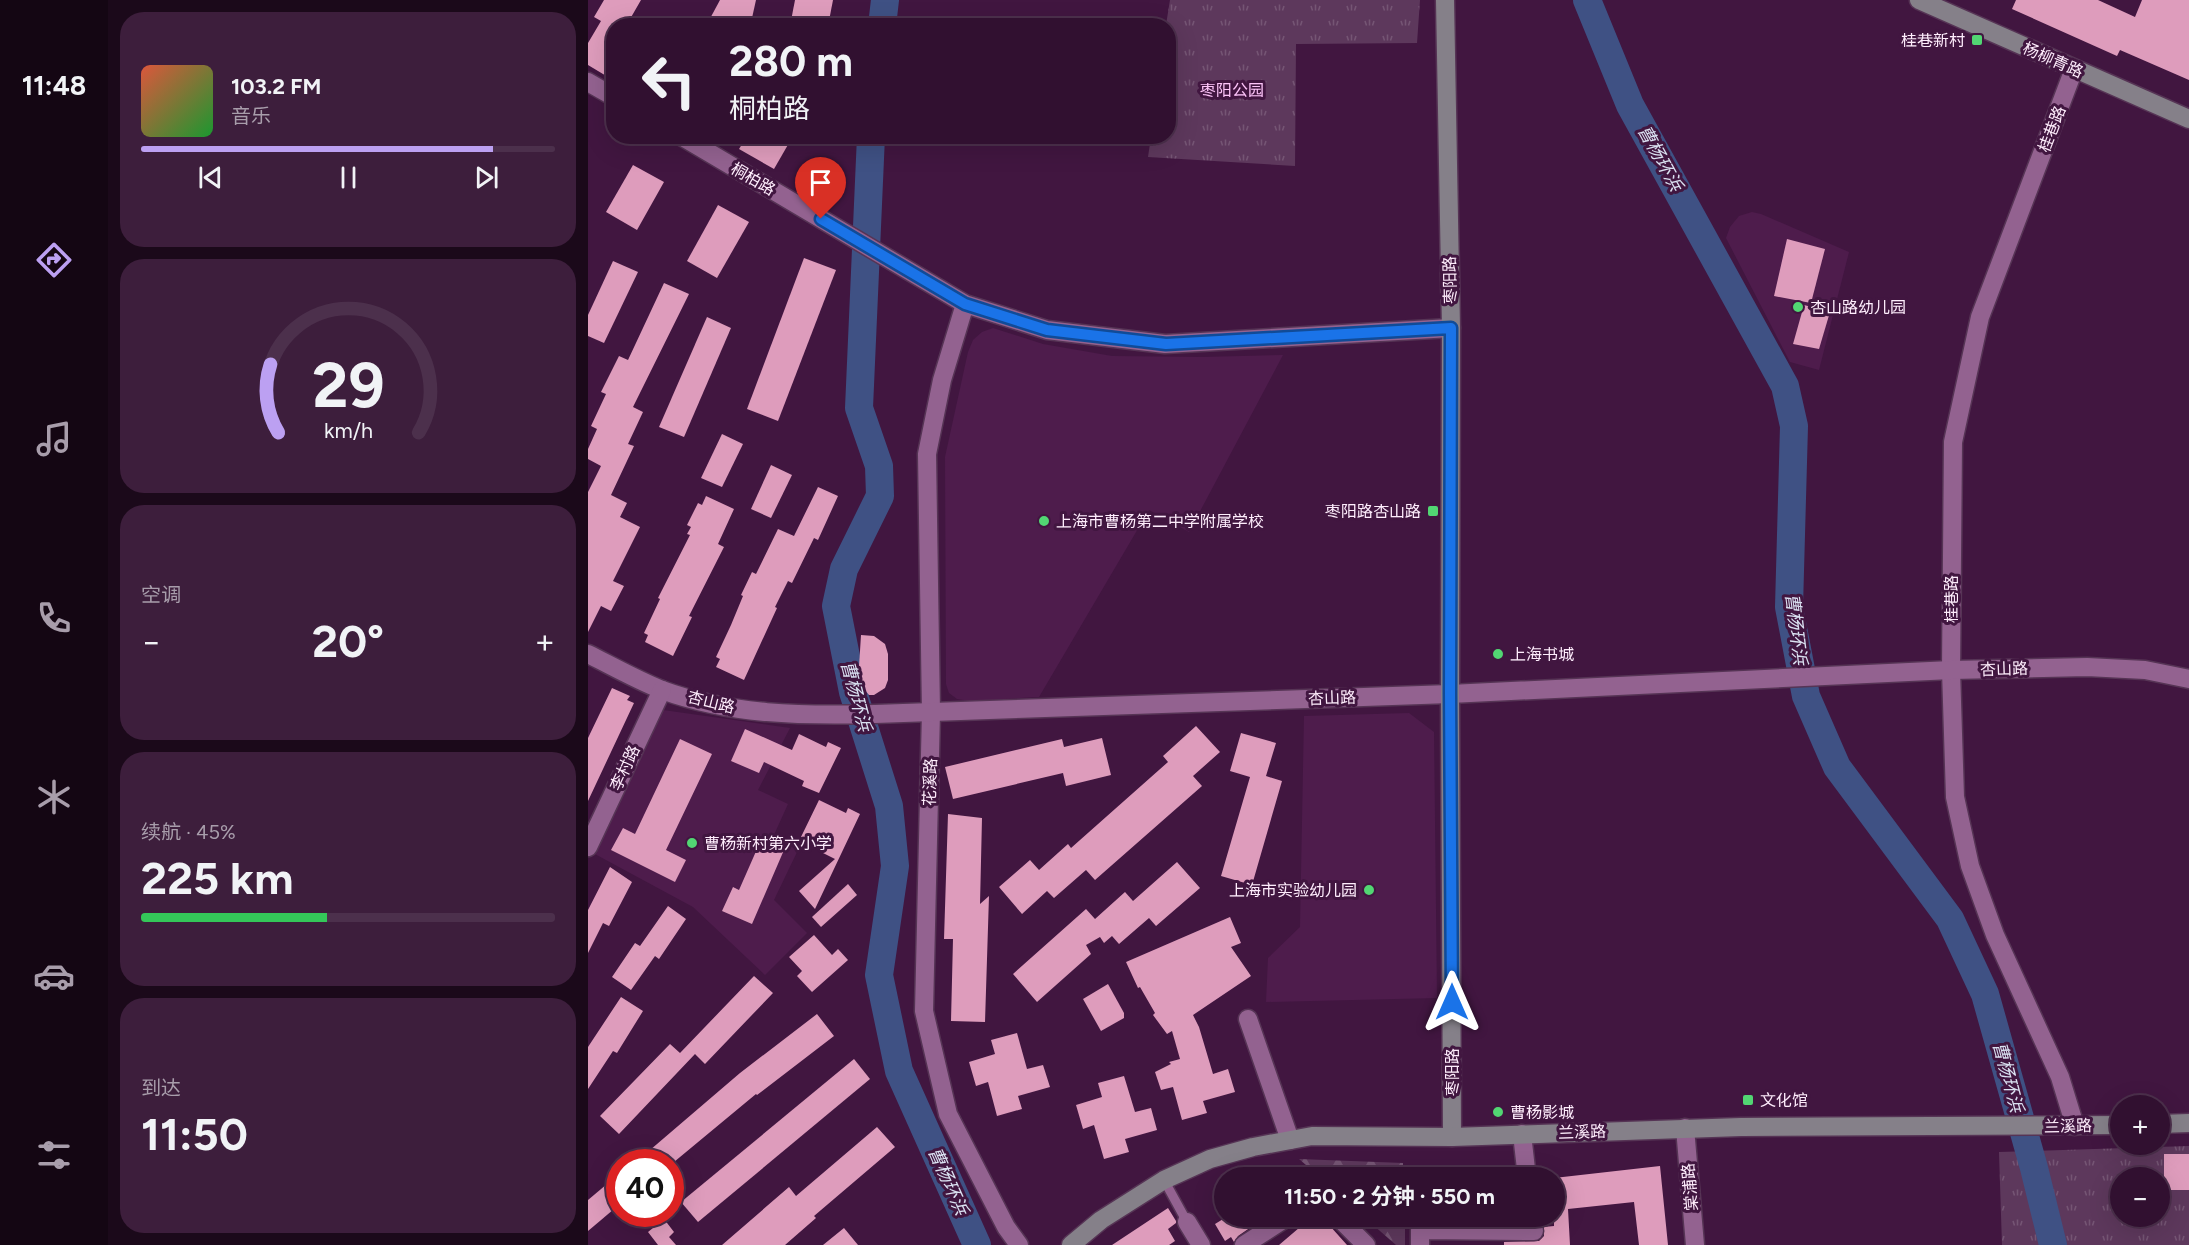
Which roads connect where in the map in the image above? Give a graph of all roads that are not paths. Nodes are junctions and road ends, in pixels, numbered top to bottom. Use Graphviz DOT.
graph roads {
  1 [pos="1445,0"];
  2 [pos="1918,0"];
  3 [pos="2074,69"];
  4 [pos="588,82"];
  5 [pos="606,92"];
  6 [pos="2189,118"];
  7 [pos="695,144"];
  8 [pos="965,304"];
  9 [pos="1451,328"];
  10 [pos="588,654"];
  11 [pos="1951,670"];
  12 [pos="2189,679"];
  13 [pos="662,690"];
  14 [pos="1450,694"];
  15 [pos="931,712"];
  16 [pos="588,847"];
  17 [pos="1248,1019"];
  18 [pos="2189,1123"];
  19 [pos="2170,1124"];
  20 [pos="2110,1125"];
  21 [pos="2075,1126"];
  22 [pos="1685,1128"];
  23 [pos="1522,1134"];
  24 [pos="1452,1137"];
  25 [pos="1290,1140"];
  26 [pos="1526,1167"];
  27 [pos="1164,1180"];
  28 [pos="1187,1222"];
  29 [pos="1273,1227"];
  30 [pos="1344,1227"];
  31 [pos="1534,1231"];
  32 [pos="1353,1241"];
  33 [pos="1200,1244"];
  34 [pos="1019,1245"];
  35 [pos="1071,1245"];
  36 [pos="1244,1245"];
  37 [pos="1420,1245"];
  38 [pos="1695,1245"];
  1 -- 9 [label="street, 枣阳路"];
  2 -- 3 [label="street, 杨柳青路"];
  3 -- 6 [label="street, 杨柳青路"];
  3 -- 11 [label="street, 桂巷路"];
  4 -- 5 [label="street"];
  7 -- 8 [label="street, 桐柏路"];
  8 -- 9 [label="street"];
  8 -- 15 [label="street, 花溪路"];
  9 -- 14 [label="street, 枣阳路"];
  10 -- 13 [label="street, 杏山路"];
  11 -- 12 [label="street, 杏山路"];
  11 -- 14 [label="street, 杏山路"];
  11 -- 21 [label="street, 桂巷路"];
  13 -- 15 [label="street, 杏山路"];
  13 -- 16 [label="street, 李村路"];
  14 -- 15 [label="street, 杏山路"];
  14 -- 24 [label="street, 枣阳路"];
  15 -- 34 [label="street, 花溪路"];
  17 -- 25 [label="street"];
  18 -- 19 [label="street"];
  20 -- 21 [label="street, 兰溪路"];
  21 -- 22 [label="street, 兰溪路"];
  22 -- 23 [label="street, 兰溪路"];
  22 -- 38 [label="street, 棠浦路"];
  23 -- 24 [label="street, 兰溪路"];
  23 -- 26 [label="street"];
  24 -- 25 [label="street, 兰溪路"];
  25 -- 27 [label="street, 兰溪路"];
  27 -- 28 [label="lane"];
  27 -- 35 [label="street, 兰溪路"];
  28 -- 33 [label="street"];
  29 -- 36 [label="street"];
  30 -- 32 [label="street"];
  31 -- 37 [label="street"];
}
